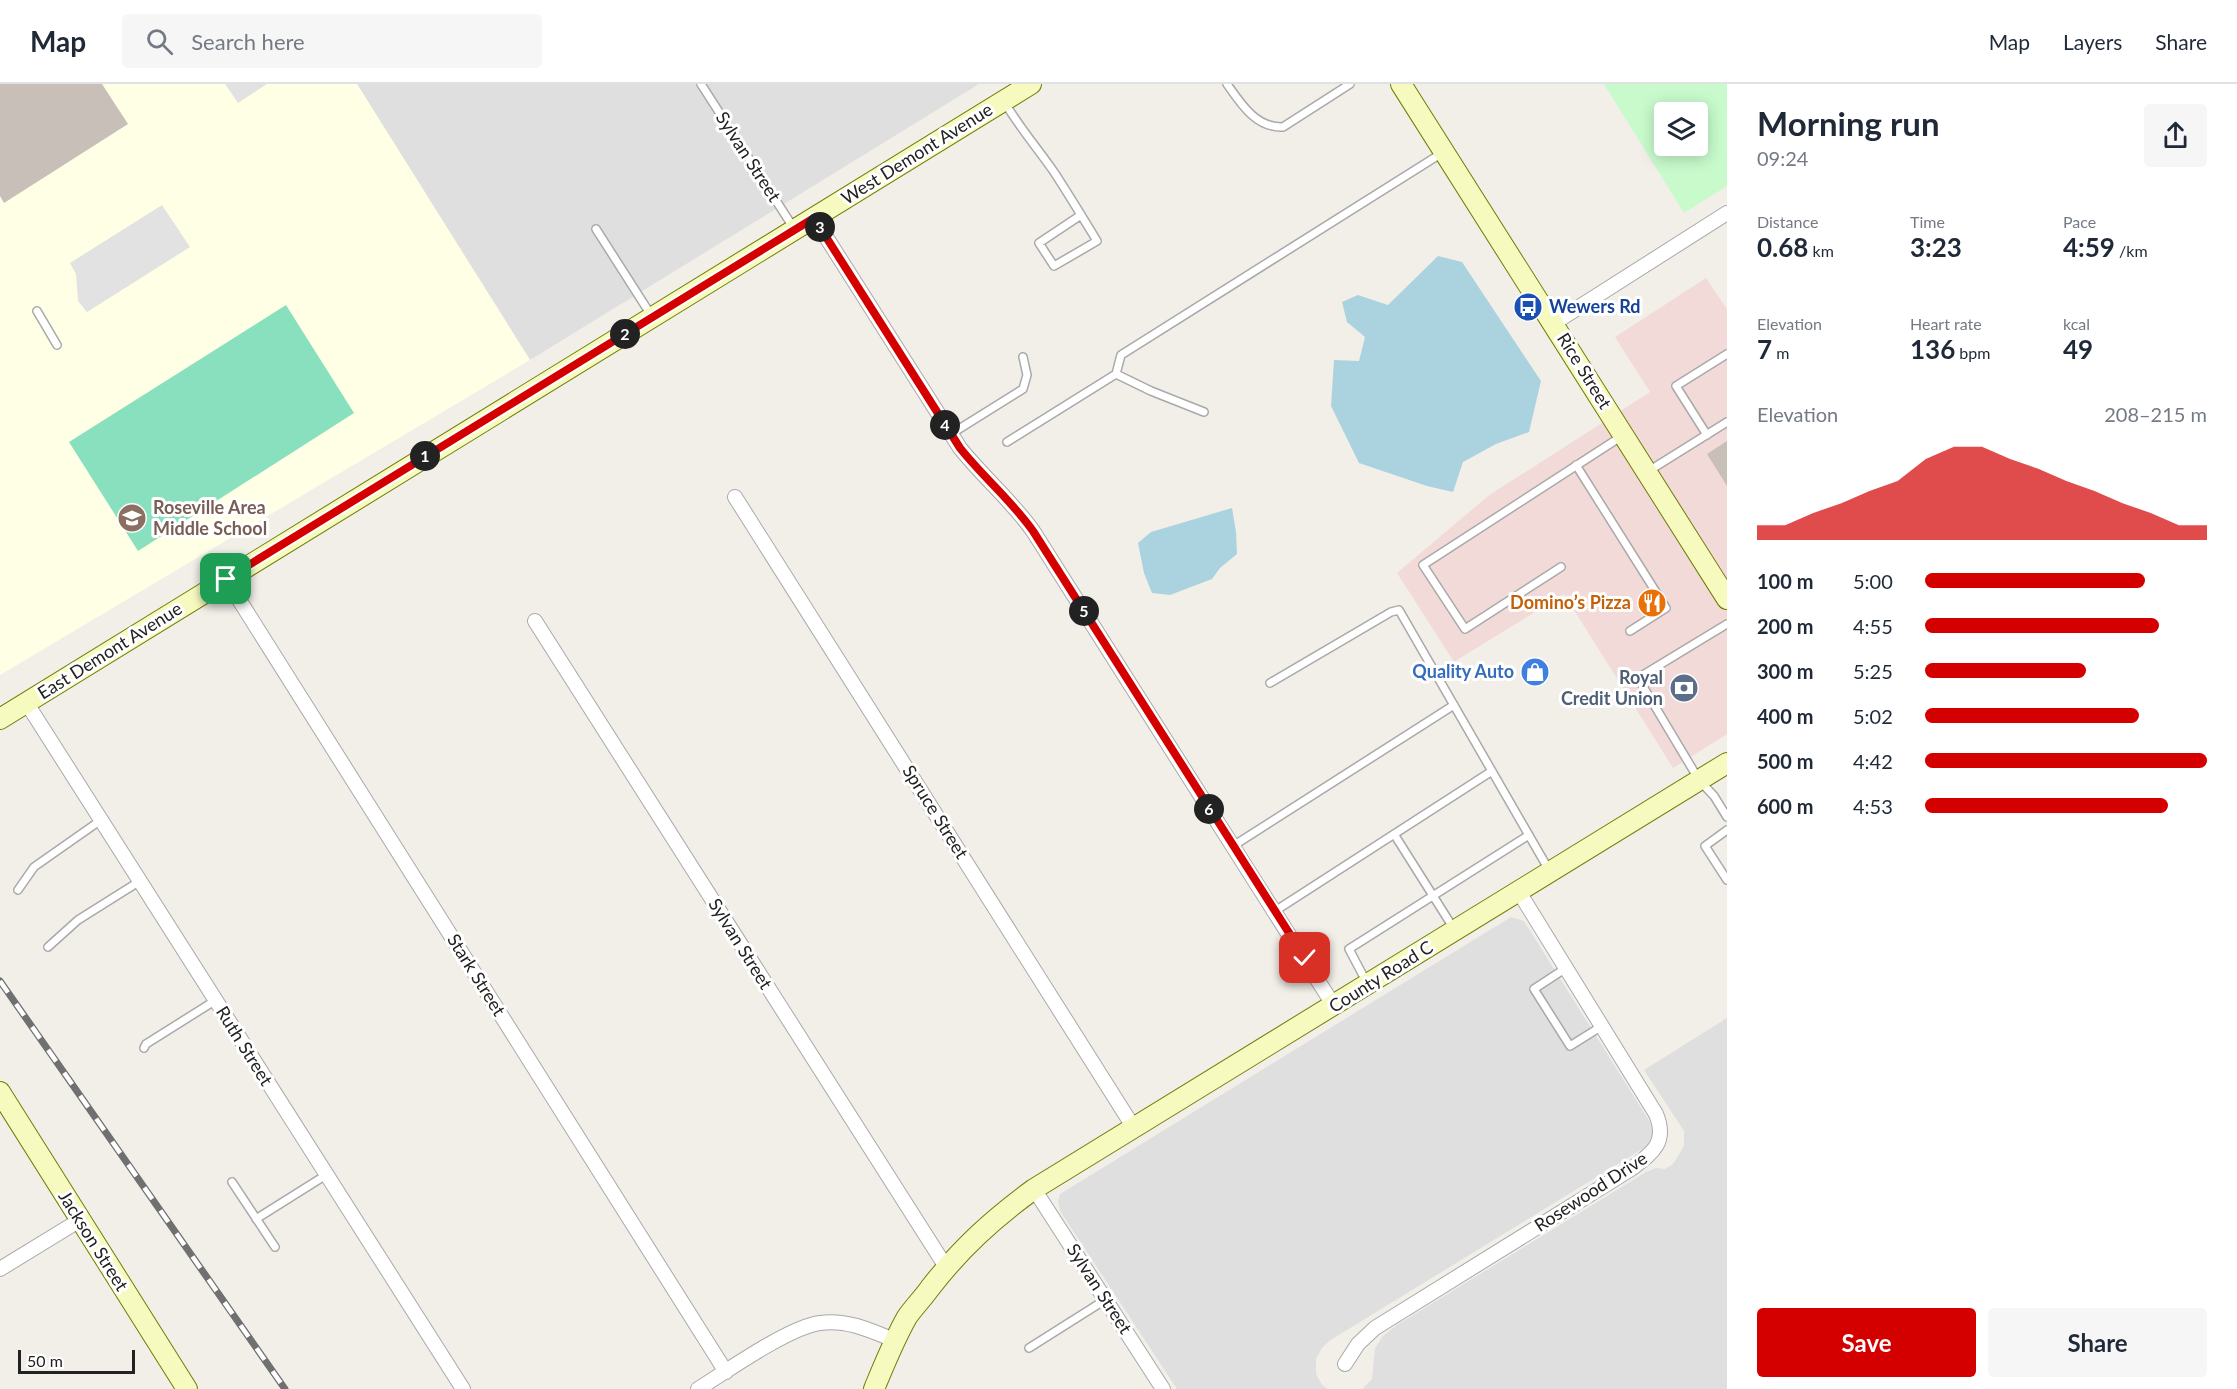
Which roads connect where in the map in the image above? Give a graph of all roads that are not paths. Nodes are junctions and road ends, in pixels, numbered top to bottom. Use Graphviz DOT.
graph roads {
  1 [pos="701,84"];
  2 [pos="1031,84"];
  3 [pos="1227,84"];
  4 [pos="1350,84"];
  5 [pos="1401,84"];
  6 [pos="1004,101"];
  7 [pos="1444,152"];
  8 [pos="1727,213"];
  9 [pos="1081,215"];
  10 [pos="814,218"];
  11 [pos="596,229"];
  12 [pos="794,229"];
  13 [pos="37,311"];
  14 [pos="652,317"];
  15 [pos="1554,323"];
  16 [pos="57,345"];
  17 [pos="1727,354"];
  18 [pos="1023,357"];
  19 [pos="1116,374"];
  20 [pos="1204,412"];
  21 [pos="1727,422"];
  22 [pos="951,434"];
  23 [pos="1624,434"];
  24 [pos="1707,435"];
  25 [pos="1006,442"];
  26 [pos="1576,465"];
  27 [pos="1647,472"];
  28 [pos="735,497"];
  29 [pos="342,507"];
  30 [pos="1561,567"];
  31 [pos="226,579"];
  32 [pos="1726,594"];
  33 [pos="535,621"];
  34 [pos="1727,624"];
  35 [pos="1630,631"];
  36 [pos="1270,683"];
  37 [pos="27,702"];
  38 [pos="1454,705"];
  39 [pos="4,713"];
  40 [pos="1727,763"];
  41 [pos="1492,771"];
  42 [pos="1699,780"];
  43 [pos="1727,817"];
  44 [pos="101,820"];
  45 [pos="1727,830"];
  46 [pos="1394,834"];
  47 [pos="1529,835"];
  48 [pos="1233,846"];
  49 [pos="1551,872"];
  50 [pos="1727,880"];
  51 [pos="140,881"];
  52 [pos="18,890"];
  53 [pos="1519,891"];
  54 [pos="1433,896"];
  55 [pos="1275,911"];
  56 [pos="1455,931"];
  57 [pos="48,947"];
  58 [pos="1566,968"];
  59 [pos="1368,985"];
  60 [pos="216,1000"];
  61 [pos="1335,1006"];
  62 [pos="1602,1026"];
  63 [pos="144,1048"];
  64 [pos="0,1092"];
  65 [pos="1134,1128"];
  66 [pos="326,1175"];
  67 [pos="232,1182"];
  68 [pos="1034,1190"];
  69 [pos="256,1219"];
  70 [pos="80,1220"];
  71 [pos="275,1247"];
  72 [pos="946,1268"];
  73 [pos="0,1269"];
  74 [pos="1105,1300"];
  75 [pos="896,1341"];
  76 [pos="1029,1348"];
  77 [pos="1345,1364"];
  78 [pos="726,1372"];
  79 [pos="187,1389"];
  80 [pos="463,1389"];
  81 [pos="698,1389"];
  82 [pos="874,1389"];
  83 [pos="1163,1389"];
  1 -- 12 [label="lane, Sylvan Street"];
  2 -- 6 [label="main road, West Demont Avenue"];
  3 -- 4 [label="lane"];
  5 -- 7 [label="main road, Rice Street"];
  6 -- 9 [label="lane"];
  6 -- 10 [label="main road, West Demont Avenue"];
  7 -- 15 [label="main road, Rice Street"];
  7 -- 19 [label="lane"];
  8 -- 15 [label="street"];
  9 -- 9 [label="lane"];
  10 -- 12 [label="main road, West Demont Avenue"];
  10 -- 22 [label="street"];
  11 -- 14 [label="lane"];
  12 -- 14 [label="main road, West Demont Avenue"];
  13 -- 16 [label="lane"];
  14 -- 29 [label="main road, West Demont Avenue"];
  15 -- 23 [label="main road, Rice Street"];
  17 -- 24 [label="lane"];
  18 -- 22 [label="lane"];
  19 -- 20 [label="lane"];
  19 -- 25 [label="lane"];
  21 -- 24 [label="lane"];
  22 -- 48 [label="street"];
  23 -- 26 [label="lane"];
  23 -- 27 [label="main road, Rice Street"];
  24 -- 27 [label="lane"];
  26 -- 30 [label="lane"];
  26 -- 35 [label="lane"];
  27 -- 32 [label="main road, Rice Street"];
  28 -- 65 [label="street, Spruce Street"];
  29 -- 31 [label="main road, East Demont Avenue"];
  31 -- 37 [label="main road, East Demont Avenue"];
  31 -- 78 [label="street, Stark Street"];
  33 -- 72 [label="street, Sylvan Street"];
  34 -- 42 [label="lane"];
  36 -- 38 [label="lane"];
  37 -- 39 [label="main road, East Demont Avenue"];
  37 -- 44 [label="street, Ruth Street"];
  38 -- 41 [label="lane"];
  38 -- 48 [label="lane"];
  40 -- 42 [label="main road, County Road C"];
  41 -- 46 [label="lane"];
  41 -- 47 [label="lane"];
  42 -- 43 [label="lane"];
  42 -- 49 [label="main road, County Road C"];
  44 -- 51 [label="street, Ruth Street"];
  44 -- 52 [label="lane"];
  45 -- 50 [label="lane"];
  46 -- 54 [label="lane"];
  46 -- 55 [label="lane"];
  47 -- 49 [label="lane"];
  47 -- 54 [label="lane"];
  48 -- 55 [label="street"];
  49 -- 53 [label="main road, County Road C"];
  51 -- 57 [label="lane"];
  51 -- 60 [label="street, Ruth Street"];
  53 -- 56 [label="main road, County Road C"];
  53 -- 58 [label="street, Rosewood Drive"];
  54 -- 56 [label="lane"];
  54 -- 59 [label="lane"];
  55 -- 61 [label="street"];
  56 -- 59 [label="main road, County Road C"];
  58 -- 62 [label="street, Rosewood Drive"];
  58 -- 62 [label="lane"];
  59 -- 61 [label="main road, County Road C"];
  60 -- 63 [label="lane"];
  60 -- 66 [label="street, Ruth Street"];
  61 -- 65 [label="main road, County Road C"];
  62 -- 77 [label="street, Rosewood Drive"];
  64 -- 70 [label="main road, Jackson Street"];
  65 -- 68 [label="main road, County Road C"];
  66 -- 69 [label="lane"];
  66 -- 80 [label="street, Ruth Street"];
  67 -- 69 [label="lane"];
  68 -- 72 [label="main road, County Road C"];
  68 -- 74 [label="street, Sylvan Street"];
  69 -- 71 [label="lane"];
  70 -- 73 [label="street"];
  70 -- 79 [label="main road, Jackson Street"];
  72 -- 75 [label="main road, County Road C"];
  74 -- 76 [label="lane"];
  74 -- 83 [label="street, Sylvan Street"];
  75 -- 78 [label="street"];
  75 -- 82 [label="main road, County Road C"];
  78 -- 81 [label="street"];
}
